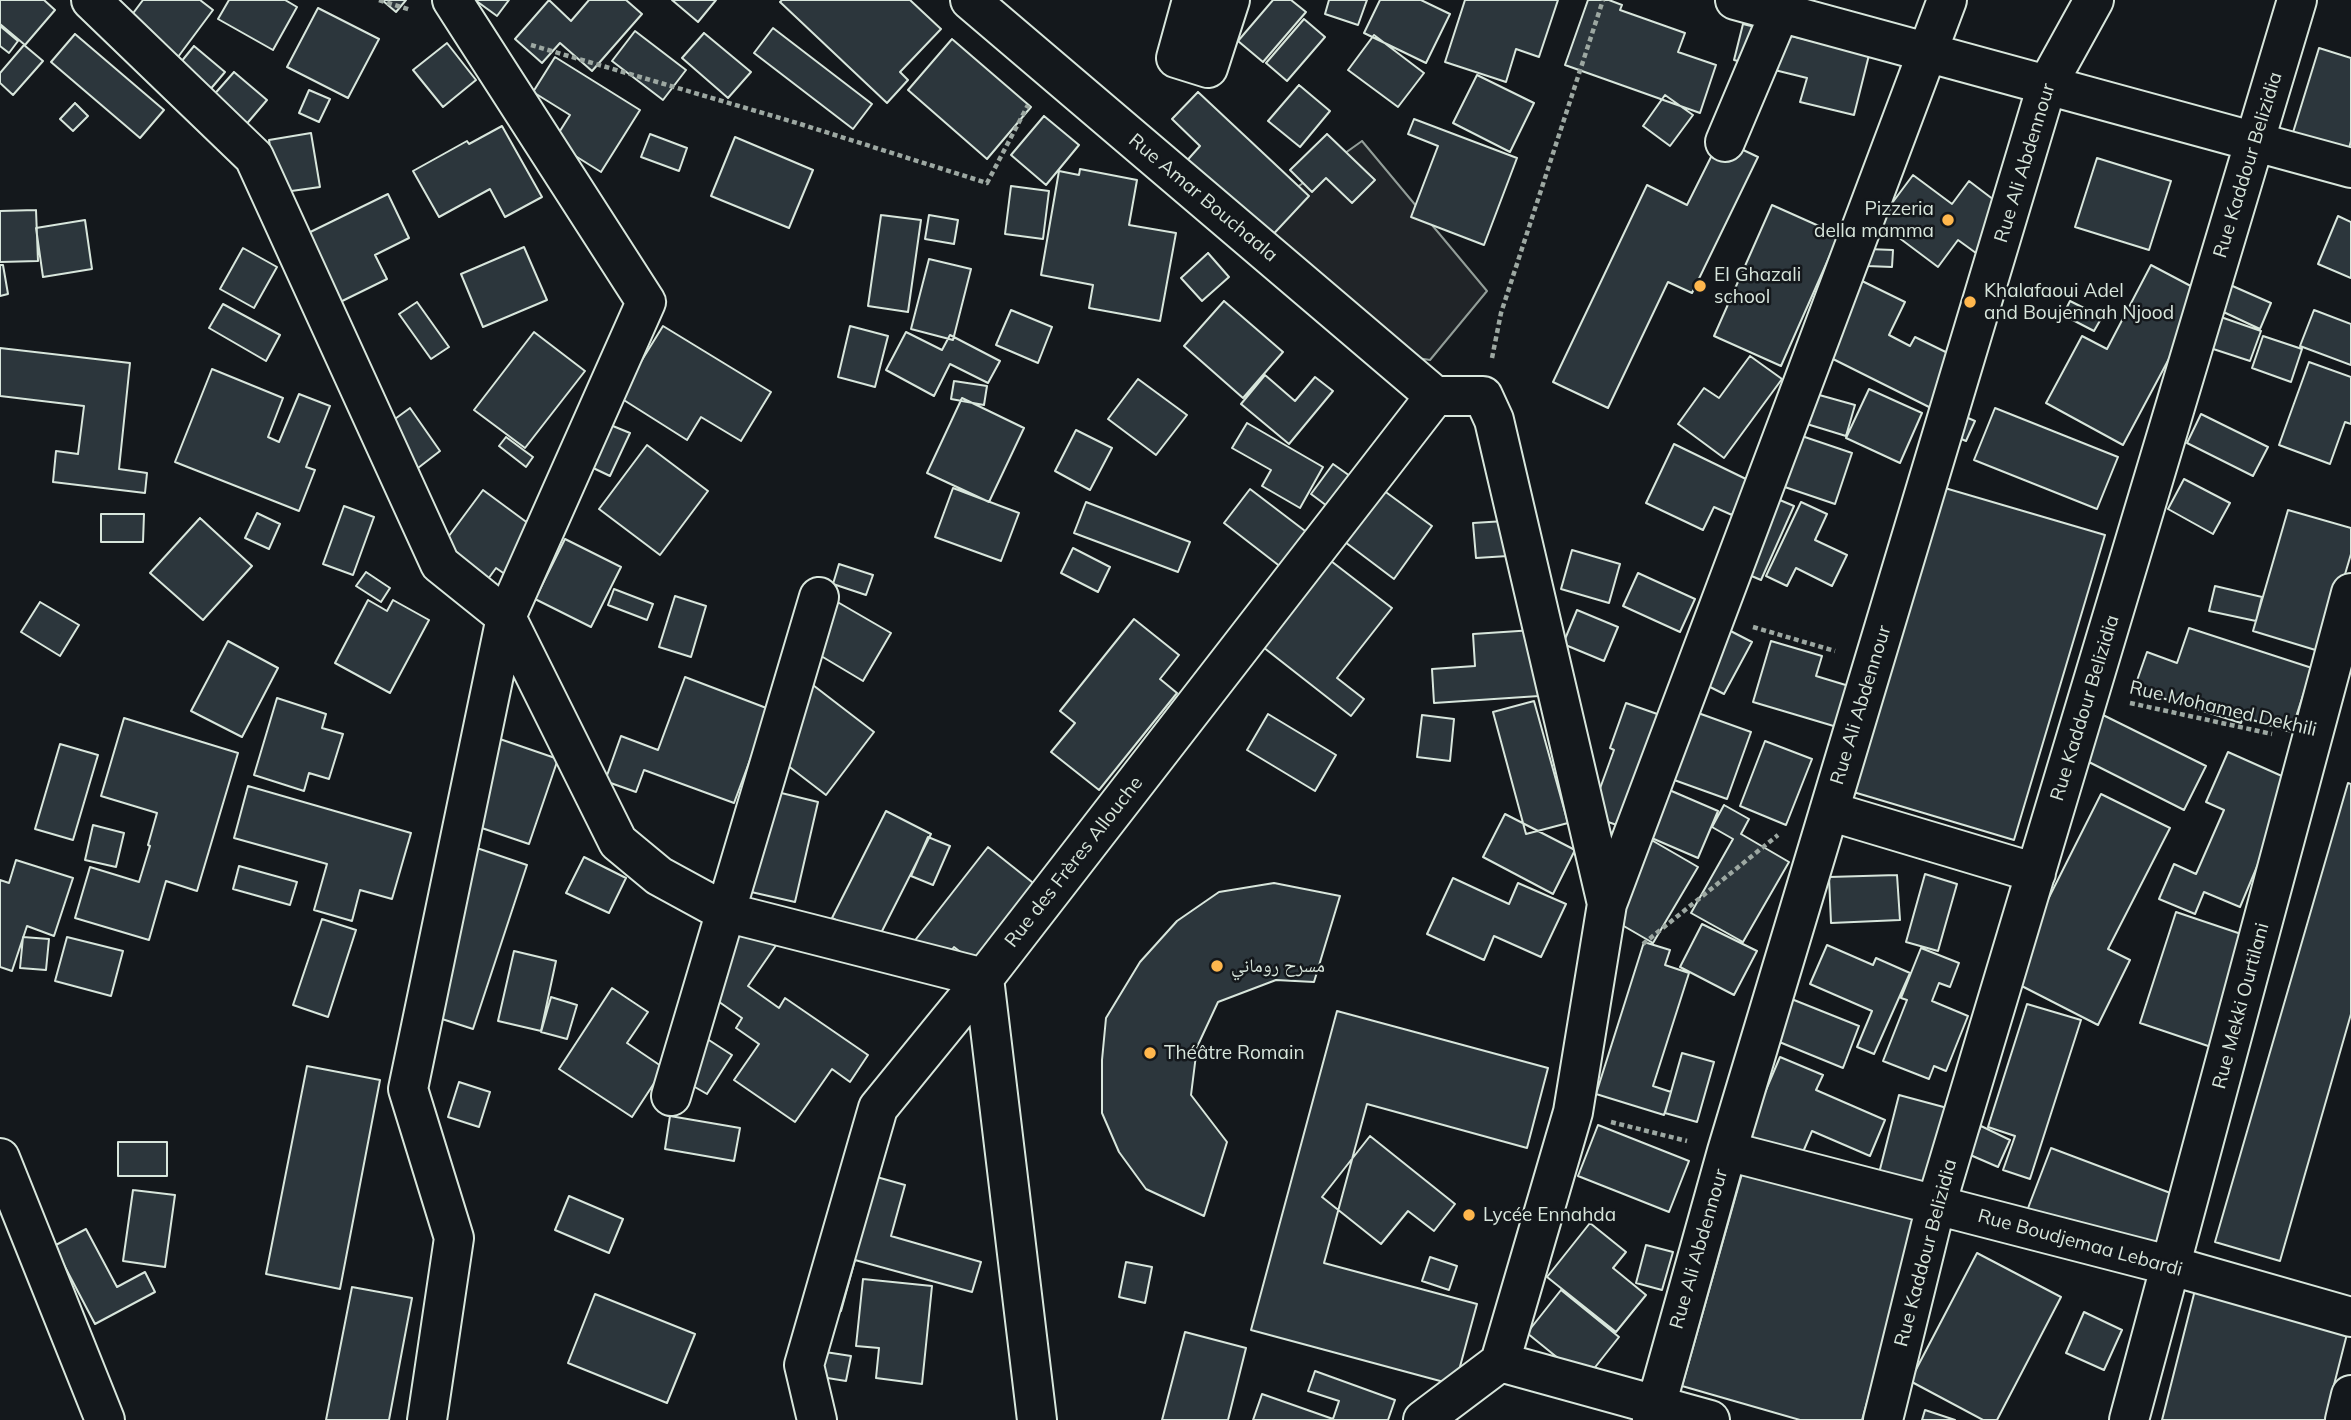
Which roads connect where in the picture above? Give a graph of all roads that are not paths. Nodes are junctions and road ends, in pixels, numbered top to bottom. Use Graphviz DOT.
graph roads {
  1 [pos="91,0"];
  2 [pos="970,0"];
  3 [pos="1192,0"];
  4 [pos="1230,0"];
  5 [pos="1735,0"];
  6 [pos="1947,0"];
  7 [pos="2094,0"];
  8 [pos="2297,0"];
  9 [pos="1783,5"];
  10 [pos="462,14"];
  11 [pos="1927,52"];
  12 [pos="2047,85"];
  13 [pos="1725,142"];
  14 [pos="2254,142"];
  15 [pos="2351,168"];
  16 [pos="1435,396"];
  17 [pos="2351,593"];
  18 [pos="820,597"];
  19 [pos="506,617"];
  20 [pos="1829,811"];
  21 [pos="2036,873"];
  22 [pos="1608,904"];
  23 [pos="725,912"];
  24 [pos="984,978"];
  25 [pos="671,1096"];
  26 [pos="1727,1151"];
  27 [pos="0,1158"];
  28 [pos="1936,1205"];
  29 [pos="2172,1266"];
  30 [pos="2351,1317"];
  31 [pos="1500,1362"];
  32 [pos="2351,1395"];
  33 [pos="1654,1412"];
  34 [pos="105,1420"];
  35 [pos="427,1420"];
  36 [pos="817,1420"];
  37 [pos="1037,1420"];
  38 [pos="1423,1420"];
  39 [pos="1710,1420"];
  40 [pos="1883,1420"];
  41 [pos="2129,1420"];
  42 [pos="2345,1420"];
  1 -- 19 [label="street"];
  2 -- 16 [label="street, Rue Amar Bouchaala"];
  3 -- 4 [label="street"];
  5 -- 9 [label="street"];
  6 -- 11 [label="street"];
  7 -- 12 [label="street, Rue Ali Abdennour"];
  8 -- 14 [label="street, Rue Kaddour Belizidia"];
  9 -- 11 [label="street"];
  9 -- 13 [label="street"];
  10 -- 19 [label="street"];
  11 -- 12 [label="street"];
  11 -- 22 [label="street"];
  12 -- 14 [label="street"];
  12 -- 20 [label="street, Rue Ali Abdennour"];
  14 -- 15 [label="street"];
  14 -- 21 [label="street, Rue Kaddour Belizidia"];
  16 -- 22 [label="street"];
  16 -- 24 [label="street, Rue des Frères Allouche"];
  17 -- 29 [label="street, Rue Mekki Ourtilani"];
  18 -- 23 [label="street"];
  19 -- 23 [label="street"];
  19 -- 35 [label="street"];
  20 -- 21 [label="street"];
  20 -- 26 [label="street, Rue Ali Abdennour"];
  21 -- 28 [label="street, Rue Kaddour Belizidia"];
  22 -- 31 [label="street"];
  23 -- 24 [label="street"];
  23 -- 25 [label="street"];
  24 -- 36 [label="street, Rue des Frères Allouche"];
  24 -- 37 [label="street"];
  26 -- 28 [label="street, Rue Boudjemaa Lebardi"];
  26 -- 33 [label="street, Rue Ali Abdennour"];
  27 -- 34 [label="street"];
  28 -- 29 [label="street, Rue Boudjemaa Lebardi"];
  28 -- 40 [label="street, Rue Kaddour Belizidia"];
  29 -- 30 [label="street, Rue Boudjemaa Lebardi"];
  29 -- 41 [label="street, Rue Mekki Ourtilani"];
  31 -- 33 [label="street"];
  31 -- 38 [label="street"];
  32 -- 42 [label="street"];
  33 -- 39 [label="street"];
}
